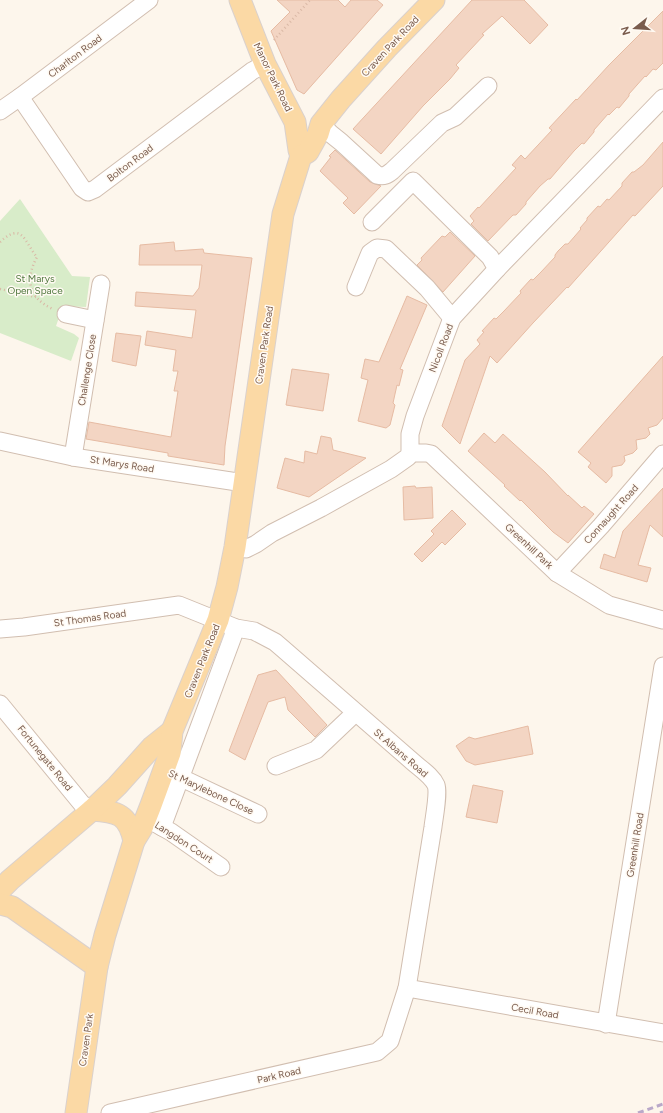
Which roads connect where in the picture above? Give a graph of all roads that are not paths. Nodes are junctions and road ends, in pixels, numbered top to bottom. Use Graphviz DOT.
graph roads {
  1 [pos="149,0"];
  2 [pos="240,0"];
  3 [pos="434,0"];
  4 [pos="265,64"];
  5 [pos="488,86"];
  6 [pos="20,97"];
  7 [pos="663,98"];
  8 [pos="0,111"];
  9 [pos="295,122"];
  10 [pos="321,124"];
  11 [pos="301,156"];
  12 [pos="372,222"];
  13 [pos="497,269"];
  14 [pos="101,284"];
  15 [pos="356,287"];
  16 [pos="61,312"];
  17 [pos="452,318"];
  18 [pos="95,320"];
  19 [pos="0,441"];
  20 [pos="410,453"];
  21 [pos="663,454"];
  22 [pos="73,457"];
  23 [pos="244,483"];
  24 [pos="235,547"];
  25 [pos="557,573"];
  26 [pos="179,605"];
  27 [pos="663,620"];
  28 [pos="227,624"];
  29 [pos="0,629"];
  30 [pos="663,666"];
  31 [pos="0,704"];
  32 [pos="355,712"];
  33 [pos="172,731"];
  34 [pos="276,766"];
  35 [pos="172,774"];
  36 [pos="92,810"];
  37 [pos="258,814"];
  38 [pos="154,823"];
  39 [pos="134,841"];
  40 [pos="221,867"];
  41 [pos="5,885"];
  42 [pos="6,905"];
  43 [pos="105,935"];
  44 [pos="68,947"];
  45 [pos="97,967"];
  46 [pos="407,988"];
  47 [pos="606,1024"];
  48 [pos="663,1033"];
  49 [pos="76,1113"];
  50 [pos="110,1113"];
  1 -- 6 [label="street, Charlton Road"];
  2 -- 4 [label="main road, Manor Park Road"];
  3 -- 10 [label="main road, Craven Park Road"];
  4 -- 6 [label="street, Bolton Road"];
  4 -- 9 [label="main road, Manor Park Road"];
  5 -- 10 [label="street"];
  6 -- 8 [label="street, Charlton Road"];
  7 -- 13 [label="street, Nicoll Road"];
  9 -- 10 [label="main road"];
  9 -- 11 [label="main road, Manor Park Road"];
  10 -- 11 [label="main road, Craven Park Road"];
  11 -- 23 [label="main road, Craven Park Road"];
  12 -- 13 [label="street"];
  13 -- 17 [label="street, Nicoll Road"];
  14 -- 18 [label="street, Challenge Close"];
  15 -- 17 [label="street"];
  16 -- 18 [label="street"];
  17 -- 20 [label="street, Nicoll Road"];
  18 -- 22 [label="street, Challenge Close"];
  19 -- 22 [label="street, St Marys Road"];
  20 -- 24 [label="street"];
  20 -- 25 [label="street, Greenhill Park"];
  21 -- 25 [label="street, Connaught Road"];
  22 -- 23 [label="street, St Marys Road"];
  23 -- 24 [label="main road, Craven Park Road"];
  24 -- 28 [label="main road, Craven Park Road"];
  25 -- 27 [label="street, Greenhill Park"];
  26 -- 28 [label="street, St Albans Road"];
  26 -- 29 [label="street, St Thomas Road"];
  28 -- 32 [label="street, St Albans Road"];
  28 -- 33 [label="main road, Craven Park Road"];
  28 -- 35 [label="street, Craven Park Road"];
  30 -- 47 [label="street, Greenhill Road"];
  31 -- 36 [label="street, Fortunegate Road"];
  32 -- 34 [label="street"];
  32 -- 46 [label="street, St Albans Road"];
  33 -- 35 [label="main road, Craven Park Road"];
  33 -- 36 [label="main road"];
  35 -- 37 [label="street, St Marylebone Close"];
  35 -- 38 [label="main road, Craven Park Road"];
  36 -- 39 [label="main road"];
  36 -- 41 [label="main road"];
  38 -- 39 [label="main road, Craven Park Road"];
  38 -- 40 [label="street, Langdon Court"];
  39 -- 43 [label="main road, Craven Park"];
  41 -- 42 [label="main road"];
  42 -- 44 [label="main road"];
  43 -- 44 [label="main road"];
  43 -- 45 [label="main road, Craven Park"];
  44 -- 45 [label="main road"];
  45 -- 49 [label="main road, Craven Park"];
  46 -- 47 [label="street, Cecil Road"];
  46 -- 50 [label="street, Park Road"];
  47 -- 48 [label="street, Cecil Road"];
}
